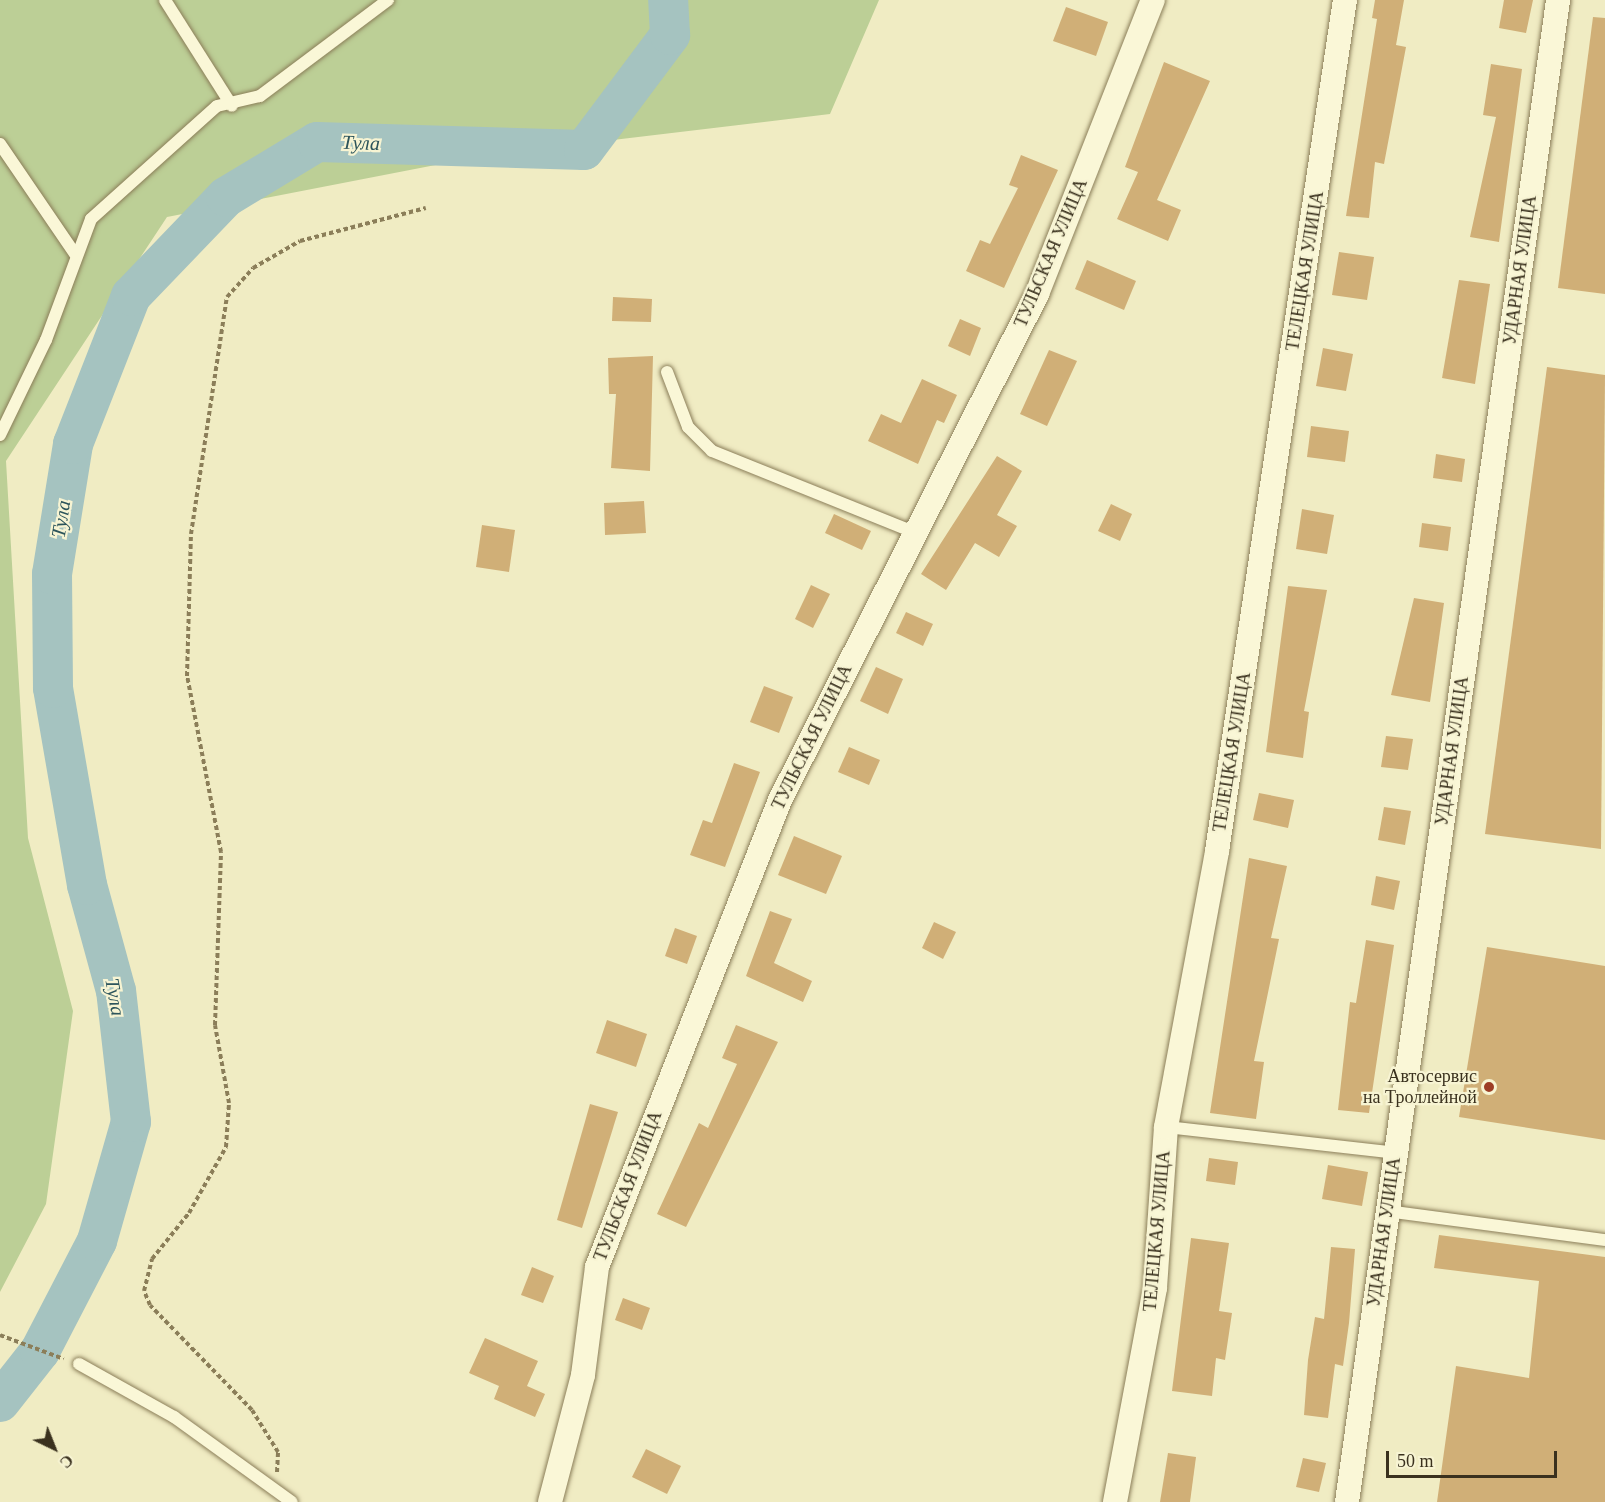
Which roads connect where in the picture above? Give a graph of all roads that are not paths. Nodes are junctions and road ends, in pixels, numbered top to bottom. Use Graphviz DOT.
graph roads {
  1 [pos="165,0"];
  2 [pos="388,0"];
  3 [pos="1153,0"];
  4 [pos="1345,0"];
  5 [pos="1558,0"];
  6 [pos="232,106"];
  7 [pos="0,144"];
  8 [pos="75,254"];
  9 [pos="667,372"];
  10 [pos="0,435"];
  11 [pos="913,532"];
  12 [pos="1166,1127"];
  13 [pos="1396,1154"];
  14 [pos="1388,1211"];
  15 [pos="1605,1240"];
  16 [pos="79,1364"];
  17 [pos="292,1502"];
  18 [pos="550,1502"];
  19 [pos="1115,1502"];
  20 [pos="1347,1502"];
  1 -- 6 [label="lane"];
  2 -- 6 [label="lane"];
  3 -- 11 [label="street, ТУЛЬСКАЯ УЛИЦА"];
  4 -- 12 [label="street, ТЕЛЕЦКАЯ УЛИЦА"];
  5 -- 13 [label="street, УДАРНАЯ УЛИЦА"];
  6 -- 8 [label="lane"];
  7 -- 8 [label="lane"];
  8 -- 10 [label="lane"];
  9 -- 11 [label="lane"];
  11 -- 18 [label="street, ТУЛЬСКАЯ УЛИЦА"];
  12 -- 13 [label="lane"];
  12 -- 19 [label="street, ТЕЛЕЦКАЯ УЛИЦА"];
  13 -- 14 [label="street, УДАРНАЯ УЛИЦА"];
  14 -- 15 [label="lane"];
  14 -- 20 [label="street, УДАРНАЯ УЛИЦА"];
  16 -- 17 [label="lane"];
}
